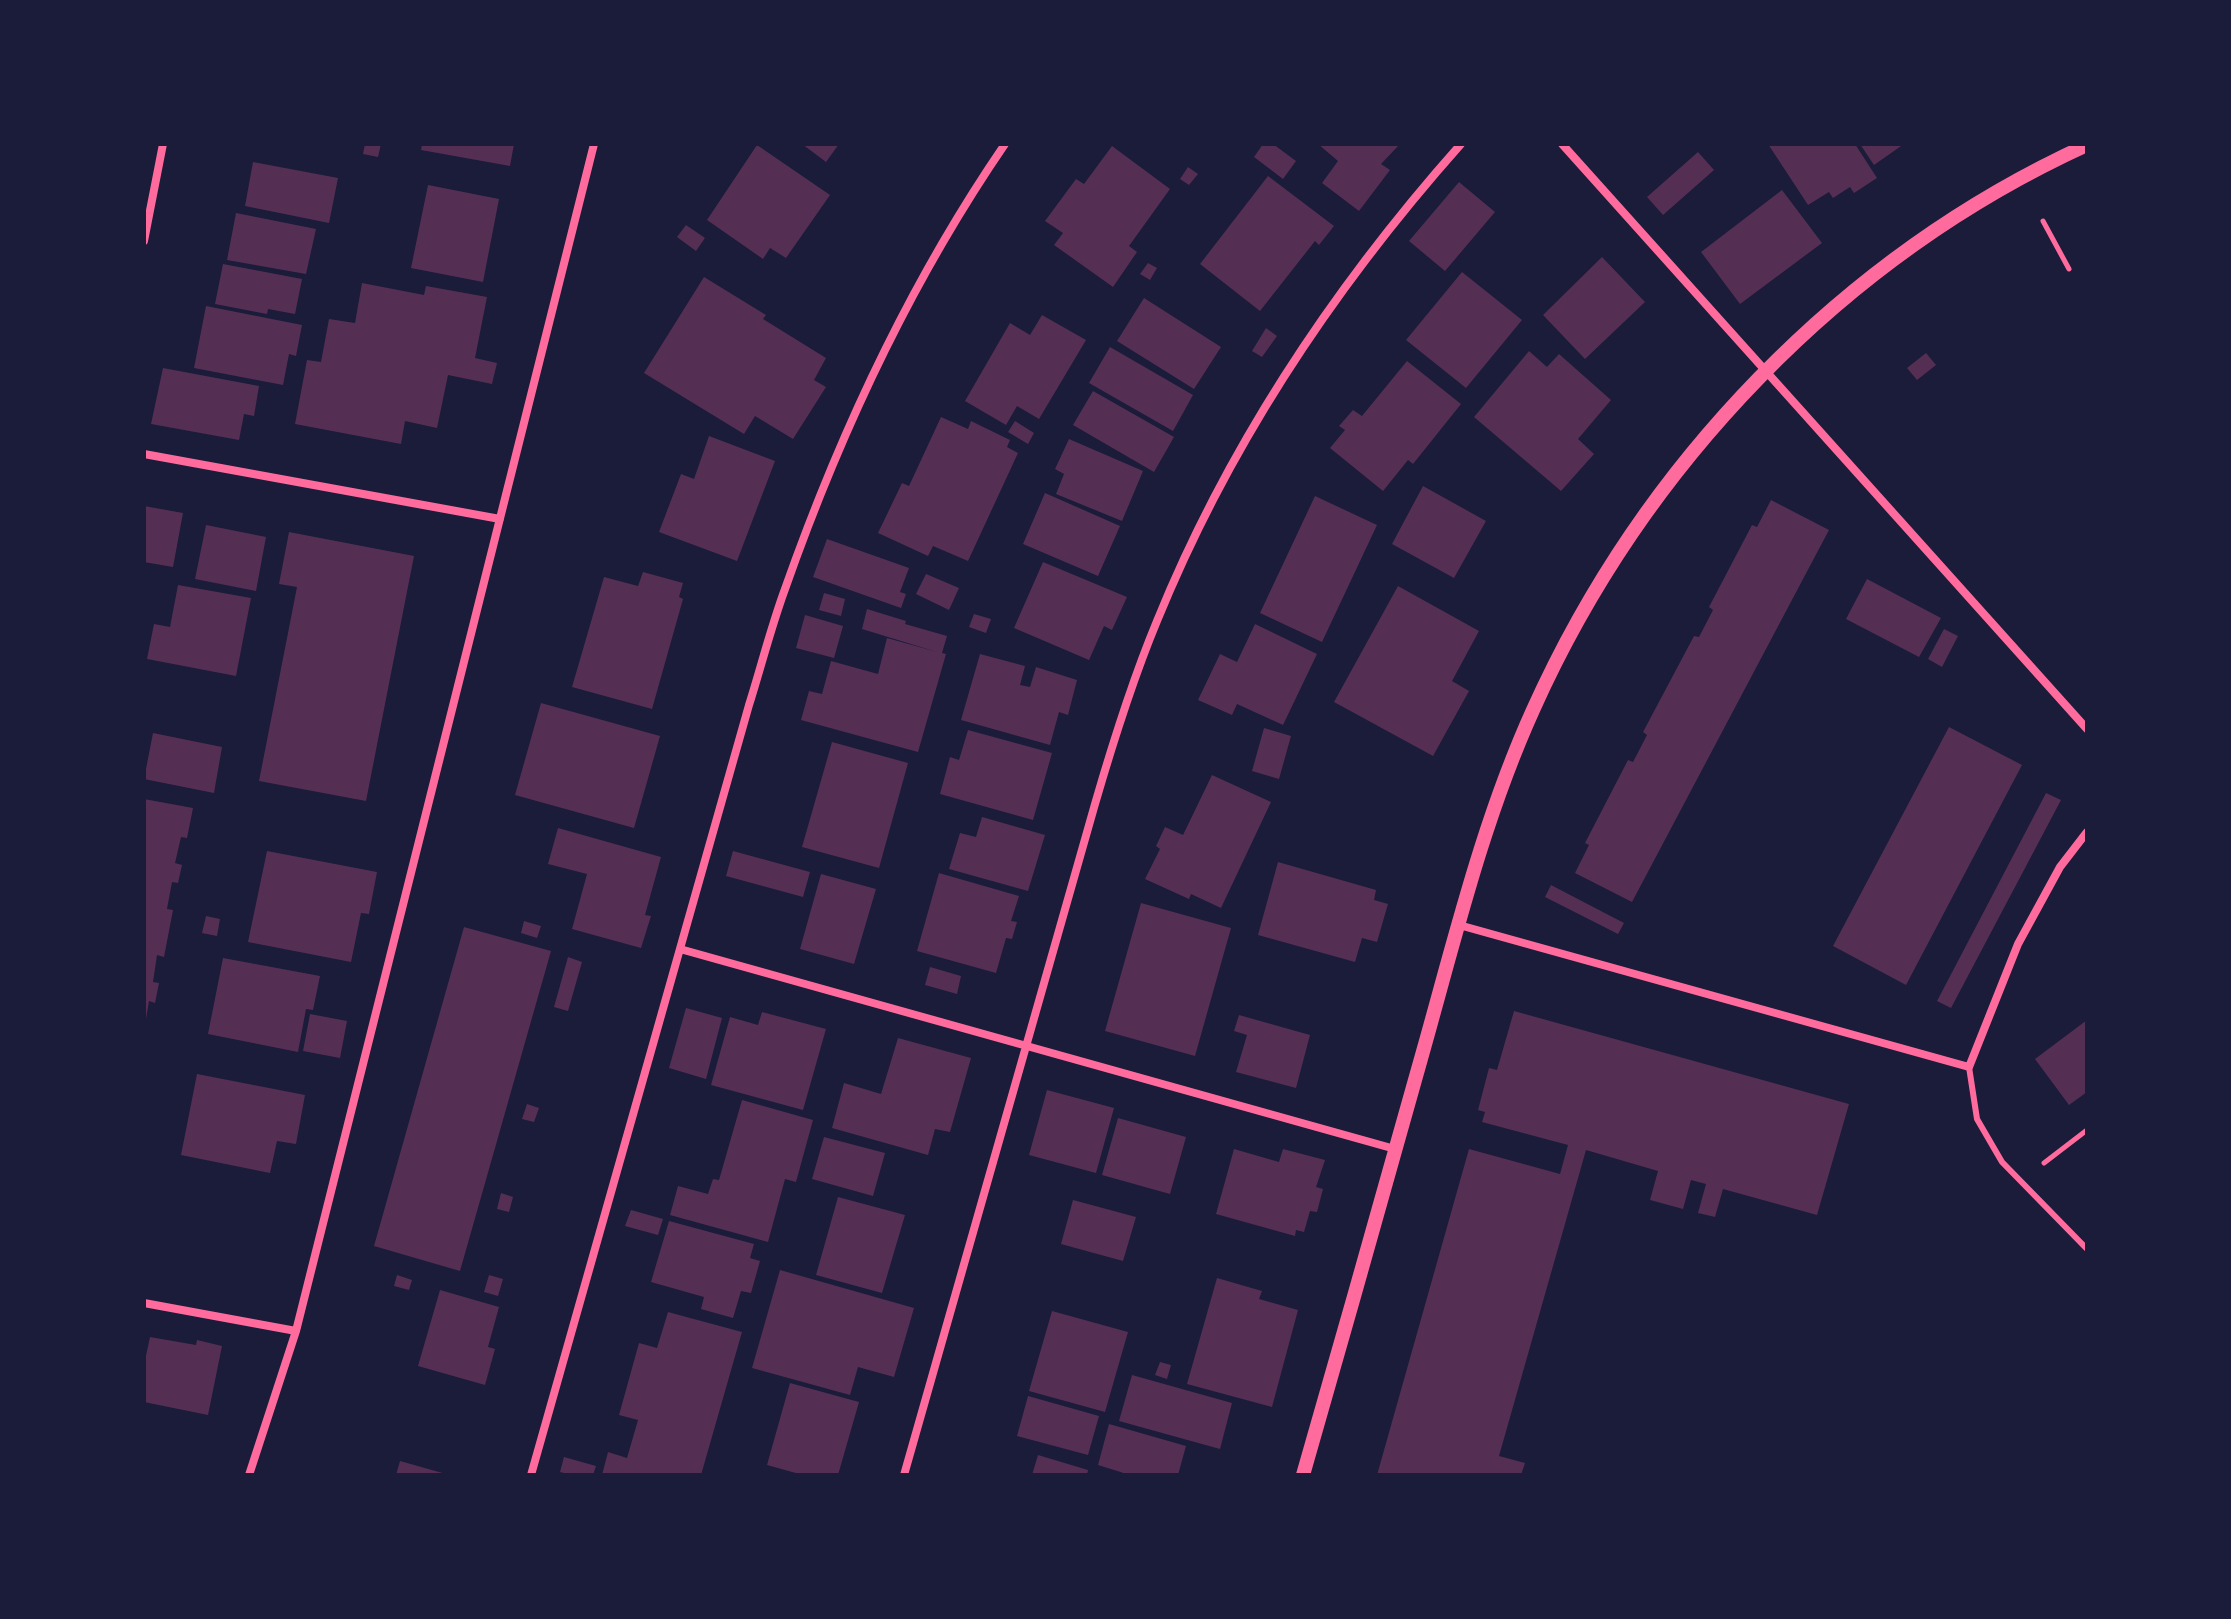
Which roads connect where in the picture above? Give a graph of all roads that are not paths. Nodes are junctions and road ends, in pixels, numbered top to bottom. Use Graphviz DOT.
graph roads {
  1 [pos="163,144"];
  2 [pos="594,144"];
  3 [pos="1005,144"];
  4 [pos="1461,144"];
  5 [pos="1562,144"];
  6 [pos="2087,145"];
  7 [pos="144,241"];
  8 [pos="1766,371"];
  9 [pos="144,454"];
  10 [pos="500,519"];
  11 [pos="2087,729"];
  12 [pos="2087,832"];
  13 [pos="1459,925"];
  14 [pos="680,949"];
  15 [pos="1026,1045"];
  16 [pos="1969,1067"];
  17 [pos="1395,1149"];
  18 [pos="2087,1249"];
  19 [pos="144,1303"];
  20 [pos="296,1331"];
  21 [pos="249,1475"];
  22 [pos="531,1475"];
  23 [pos="904,1475"];
  24 [pos="1303,1475"];
  1 -- 7 [label="street"];
  2 -- 10 [label="street"];
  3 -- 14 [label="street"];
  4 -- 15 [label="street"];
  5 -- 8 [label="street"];
  6 -- 8 [label="street"];
  8 -- 11 [label="street"];
  8 -- 13 [label="street"];
  9 -- 10 [label="street"];
  10 -- 20 [label="street"];
  12 -- 16 [label="street"];
  13 -- 16 [label="street"];
  13 -- 17 [label="street"];
  14 -- 15 [label="street"];
  14 -- 22 [label="street"];
  15 -- 17 [label="street"];
  15 -- 23 [label="street"];
  16 -- 18 [label="lane"];
  17 -- 24 [label="street"];
  19 -- 20 [label="street"];
  20 -- 21 [label="street"];
}
